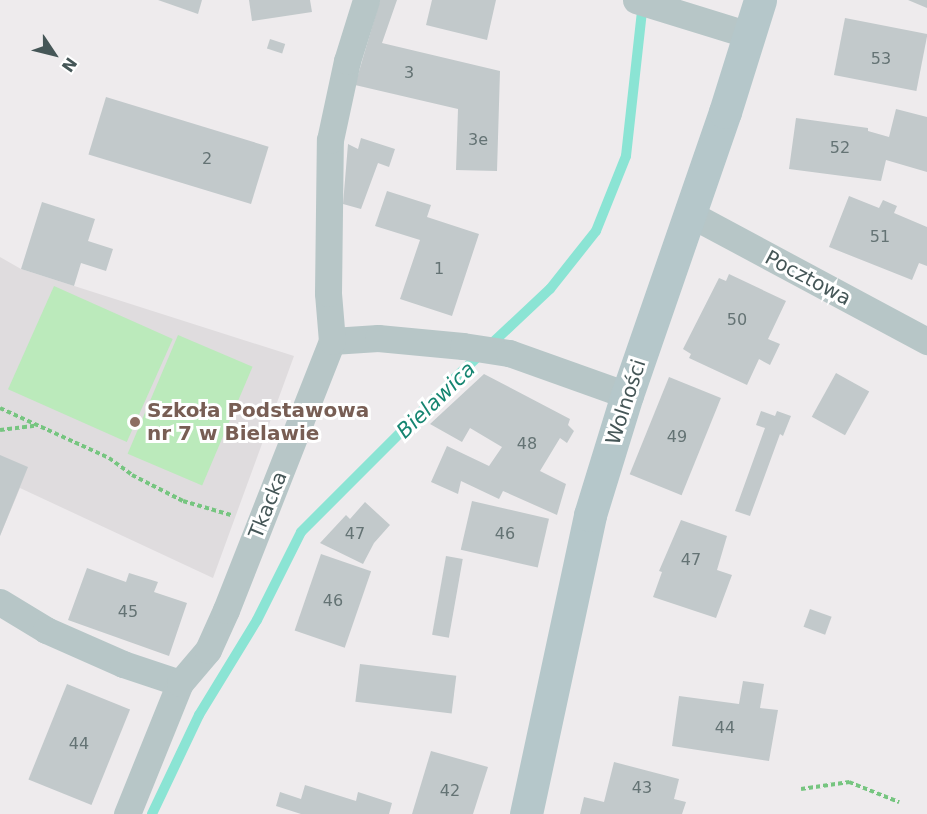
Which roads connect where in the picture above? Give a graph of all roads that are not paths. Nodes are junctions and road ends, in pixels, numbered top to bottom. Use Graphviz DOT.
graph roads {
  1 [pos="366,0"];
  2 [pos="636,0"];
  3 [pos="760,0"];
  4 [pos="749,35"];
  5 [pos="690,214"];
  6 [pos="332,341"];
  7 [pos="927,342"];
  8 [pos="627,395"];
  9 [pos="0,602"];
  10 [pos="180,683"];
  11 [pos="127,814"];
  12 [pos="526,814"];
  1 -- 6 [label="street, Tkacka"];
  2 -- 4 [label="street"];
  3 -- 4 [label="street, Wolności"];
  4 -- 5 [label="street, Wolności"];
  5 -- 7 [label="street, Pocztowa"];
  5 -- 8 [label="street, Wolności"];
  6 -- 8 [label="street"];
  6 -- 10 [label="street, Tkacka"];
  8 -- 12 [label="street, Wolności"];
  9 -- 10 [label="street"];
  10 -- 11 [label="street, Tkacka"];
}
